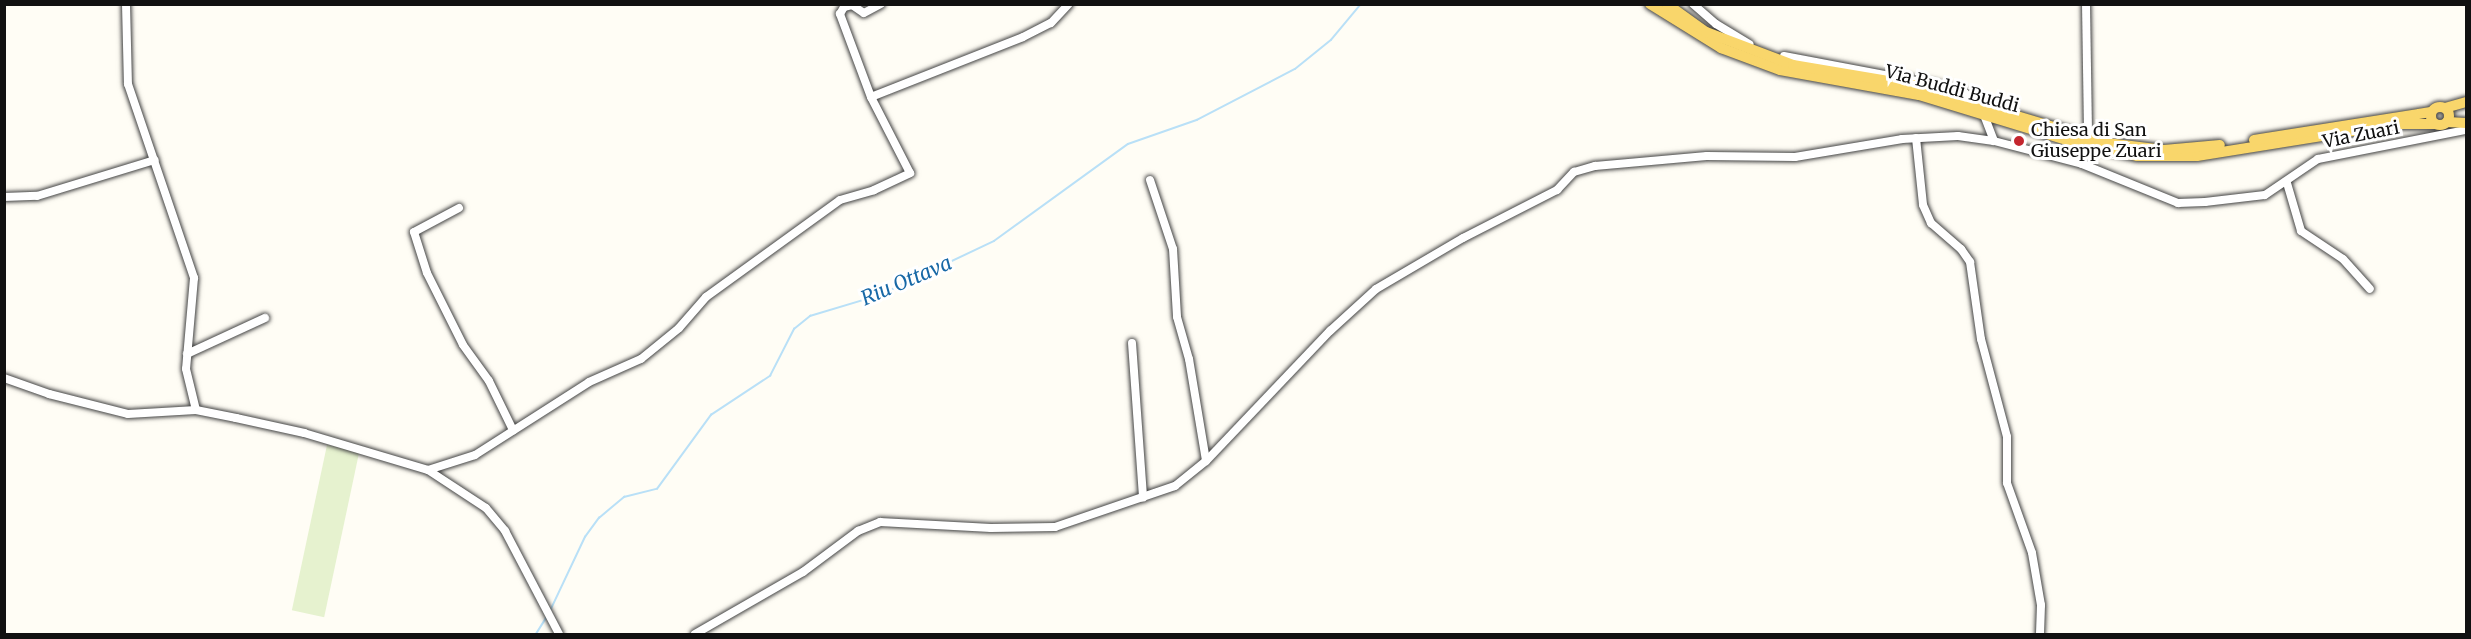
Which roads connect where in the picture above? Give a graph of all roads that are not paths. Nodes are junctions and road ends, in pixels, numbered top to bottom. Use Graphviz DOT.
graph roads {
  1 [pos="126,4"];
  2 [pos="881,4"];
  3 [pos="1069,4"];
  4 [pos="1650,4"];
  5 [pos="1667,4"];
  6 [pos="1693,4"];
  7 [pos="2086,4"];
  8 [pos="1693,23"];
  9 [pos="1716,24"];
  10 [pos="871,97"];
  11 [pos="1968,97"];
  12 [pos="2466,102"];
  13 [pos="2445,108"];
  14 [pos="2431,112"];
  15 [pos="1983,113"];
  16 [pos="2447,122"];
  17 [pos="2466,123"];
  18 [pos="2435,124"];
  19 [pos="2466,130"];
  20 [pos="1916,138"];
  21 [pos="1994,141"];
  22 [pos="2087,142"];
  23 [pos="155,160"];
  24 [pos="2082,164"];
  25 [pos="1150,180"];
  26 [pos="2287,183"];
  27 [pos="4,197"];
  28 [pos="459,208"];
  29 [pos="2370,289"];
  30 [pos="265,318"];
  31 [pos="1132,343"];
  32 [pos="187,354"];
  33 [pos="4,378"];
  34 [pos="196,410"];
  35 [pos="513,430"];
  36 [pos="1206,461"];
  37 [pos="428,470"];
  38 [pos="1143,498"];
  39 [pos="559,634"];
  40 [pos="696,634"];
  41 [pos="2040,634"];
  1 -- 23 [label="street"];
  2 -- 10 [label="street"];
  3 -- 10 [label="street"];
  4 -- 15 [label="main road, Via Buddi Buddi"];
  5 -- 8 [label="main road, Via Buddi Buddi"];
  6 -- 9 [label="street"];
  7 -- 22 [label="street"];
  8 -- 9 [label="street"];
  8 -- 11 [label="main road, Via Buddi Buddi"];
  9 -- 11 [label="street"];
  10 -- 35 [label="street"];
  11 -- 22 [label="main road, Via Buddi Buddi"];
  12 -- 13 [label="main road"];
  13 -- 14 [label="main road, Via Buddi Buddi"];
  13 -- 16 [label="main road"];
  14 -- 18 [label="main road"];
  14 -- 22 [label="main road, Via Buddi Buddi"];
  15 -- 21 [label="street"];
  15 -- 22 [label="main road, Via Buddi Buddi"];
  16 -- 17 [label="main road"];
  16 -- 18 [label="main road, Via Buddi Buddi"];
  18 -- 22 [label="main road, Via Buddi Buddi"];
  19 -- 26 [label="street, Via Zuari"];
  20 -- 21 [label="street, Via Zuari"];
  20 -- 36 [label="street, Via Zuari"];
  20 -- 41 [label="street"];
  21 -- 24 [label="street, Via Zuari"];
  22 -- 24 [label="street"];
  23 -- 27 [label="street"];
  23 -- 32 [label="street"];
  24 -- 26 [label="street, Via Zuari"];
  25 -- 36 [label="street"];
  26 -- 29 [label="street"];
  28 -- 35 [label="street"];
  30 -- 32 [label="street"];
  31 -- 38 [label="street"];
  32 -- 34 [label="street"];
  33 -- 34 [label="street"];
  34 -- 37 [label="street"];
  35 -- 37 [label="street"];
  36 -- 38 [label="street, Via Zuari"];
  37 -- 39 [label="street"];
  38 -- 40 [label="street, Via Zuari"];
}
